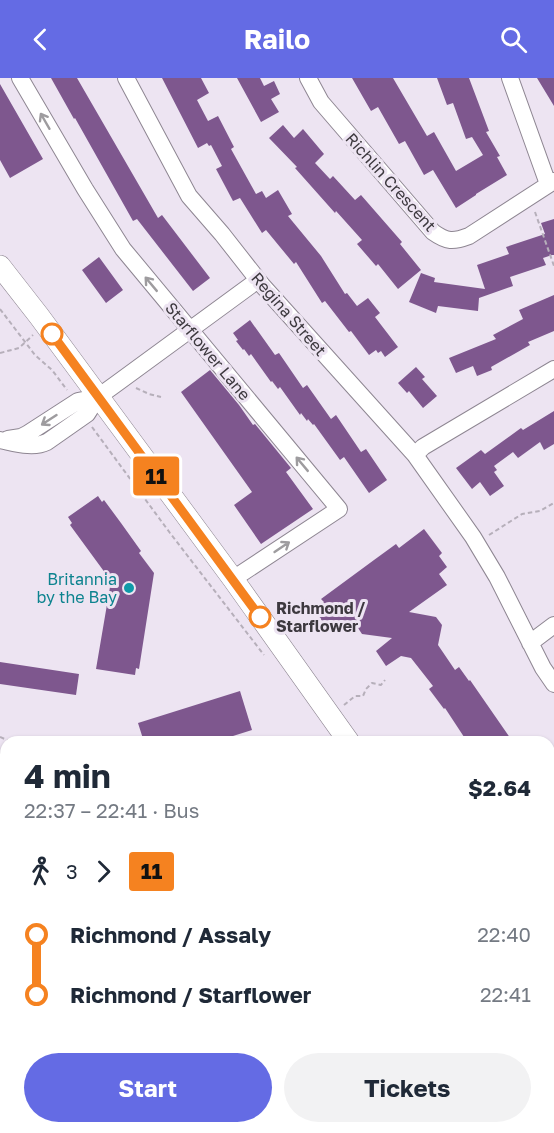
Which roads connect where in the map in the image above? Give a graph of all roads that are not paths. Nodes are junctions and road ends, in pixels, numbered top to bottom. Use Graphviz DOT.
graph roads {
  1 [pos="20,78"];
  2 [pos="126,78"];
  3 [pos="308,78"];
  4 [pos="510,78"];
  5 [pos="551,183"];
  6 [pos="0,266"];
  7 [pos="258,280"];
  8 [pos="189,329"];
  9 [pos="554,369"];
  10 [pos="98,397"];
  11 [pos="0,440"];
  12 [pos="415,455"];
  13 [pos="233,579"];
  14 [pos="554,625"];
  15 [pos="530,643"];
  16 [pos="549,664"];
  17 [pos="554,684"];
  18 [pos="345,736"];
  8 -- 1 [label="street, Starflower Lane, one-way"];
  2 -- 7 [label="street, Regina Street"];
  3 -- 5 [label="street, Richlin Crescent"];
  4 -- 5 [label="street"];
  6 -- 10 [label="main road"];
  7 -- 8 [label="street"];
  7 -- 12 [label="street, Regina Street"];
  8 -- 10 [label="street"];
  13 -- 8 [label="street, Starflower Lane, one-way"];
  9 -- 12 [label="street"];
  10 -- 11 [label="street"];
  10 -- 13 [label="main road"];
  12 -- 15 [label="street, Regina Street"];
  13 -- 18 [label="main road"];
  14 -- 15 [label="street"];
  15 -- 16 [label="street, Regina Street"];
  16 -- 17 [label="street, Regina Street"];
}
